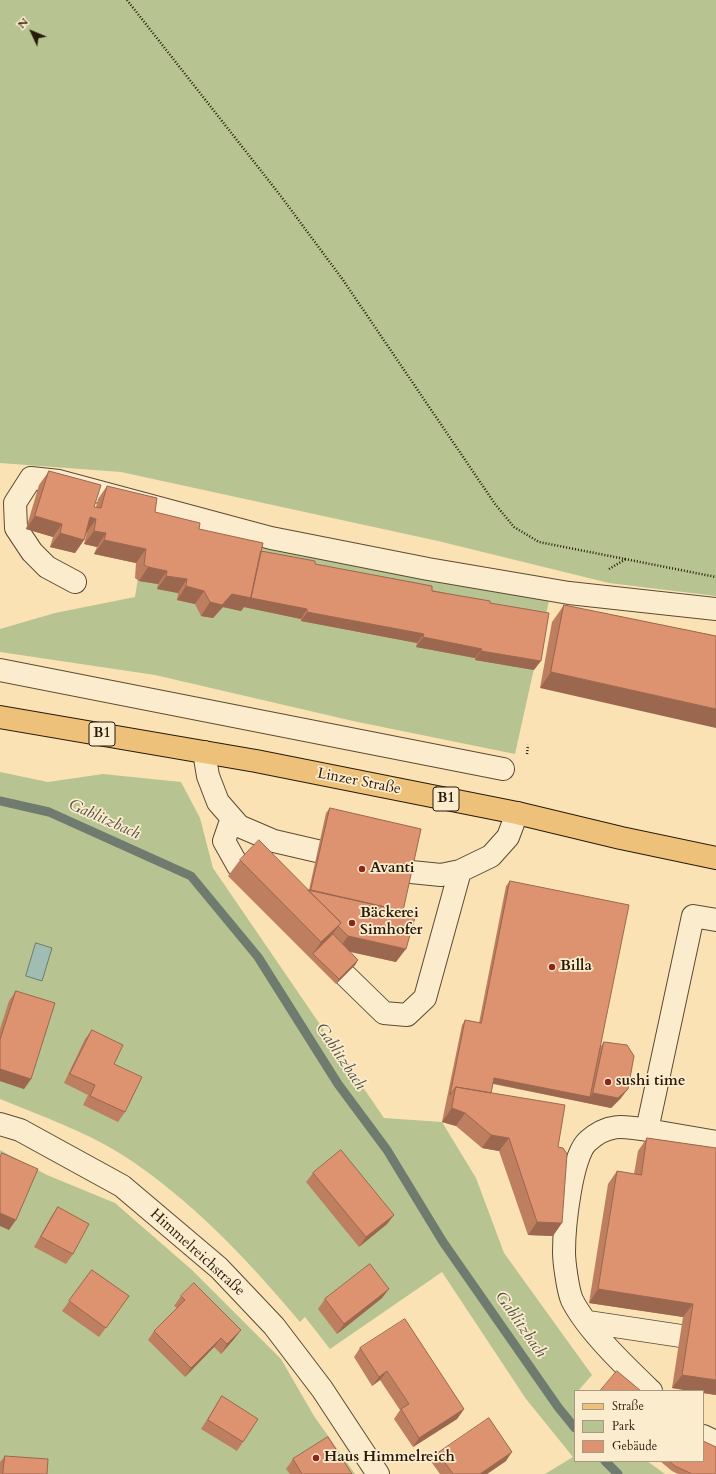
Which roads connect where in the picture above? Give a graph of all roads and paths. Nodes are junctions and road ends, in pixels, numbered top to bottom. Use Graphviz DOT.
graph roads {
  1 [pos="127,0"];
  2 [pos="716,577"];
  3 [pos="74,582"];
  4 [pos="716,609"];
  5 [pos="0,670"];
  6 [pos="0,717"];
  7 [pos="204,752"];
  8 [pos="503,769"];
  9 [pos="517,813"];
  10 [pos="232,818"];
  11 [pos="317,851"];
  12 [pos="716,858"];
  13 [pos="238,866"];
  14 [pos="460,871"];
  15 [pos="411,872"];
  16 [pos="716,920"];
  17 [pos="345,975"];
  18 [pos="0,1124"];
  19 [pos="647,1130"];
  20 [pos="716,1142"];
  21 [pos="588,1322"];
  22 [pos="681,1336"];
  23 [pos="650,1390"];
  24 [pos="704,1436"];
  25 [pos="716,1442"];
  26 [pos="378,1474"];
  1 -- 2 [label="path"];
  3 -- 4 [label="street"];
  5 -- 8 [label="street"];
  6 -- 7 [label="main road, Linzer Straße / B1"];
  7 -- 9 [label="main road, Linzer Straße / B1"];
  7 -- 10 [label="street"];
  9 -- 12 [label="main road, Linzer Straße / B1"];
  9 -- 14 [label="street"];
  10 -- 11 [label="street"];
  10 -- 13 [label="street"];
  14 -- 15 [label="street"];
  14 -- 17 [label="street"];
  16 -- 19 [label="street"];
  18 -- 26 [label="street, Himmelreichstraße"];
  19 -- 20 [label="street"];
  19 -- 21 [label="street"];
  21 -- 22 [label="street"];
  21 -- 23 [label="street"];
  24 -- 25 [label="street"];
}
